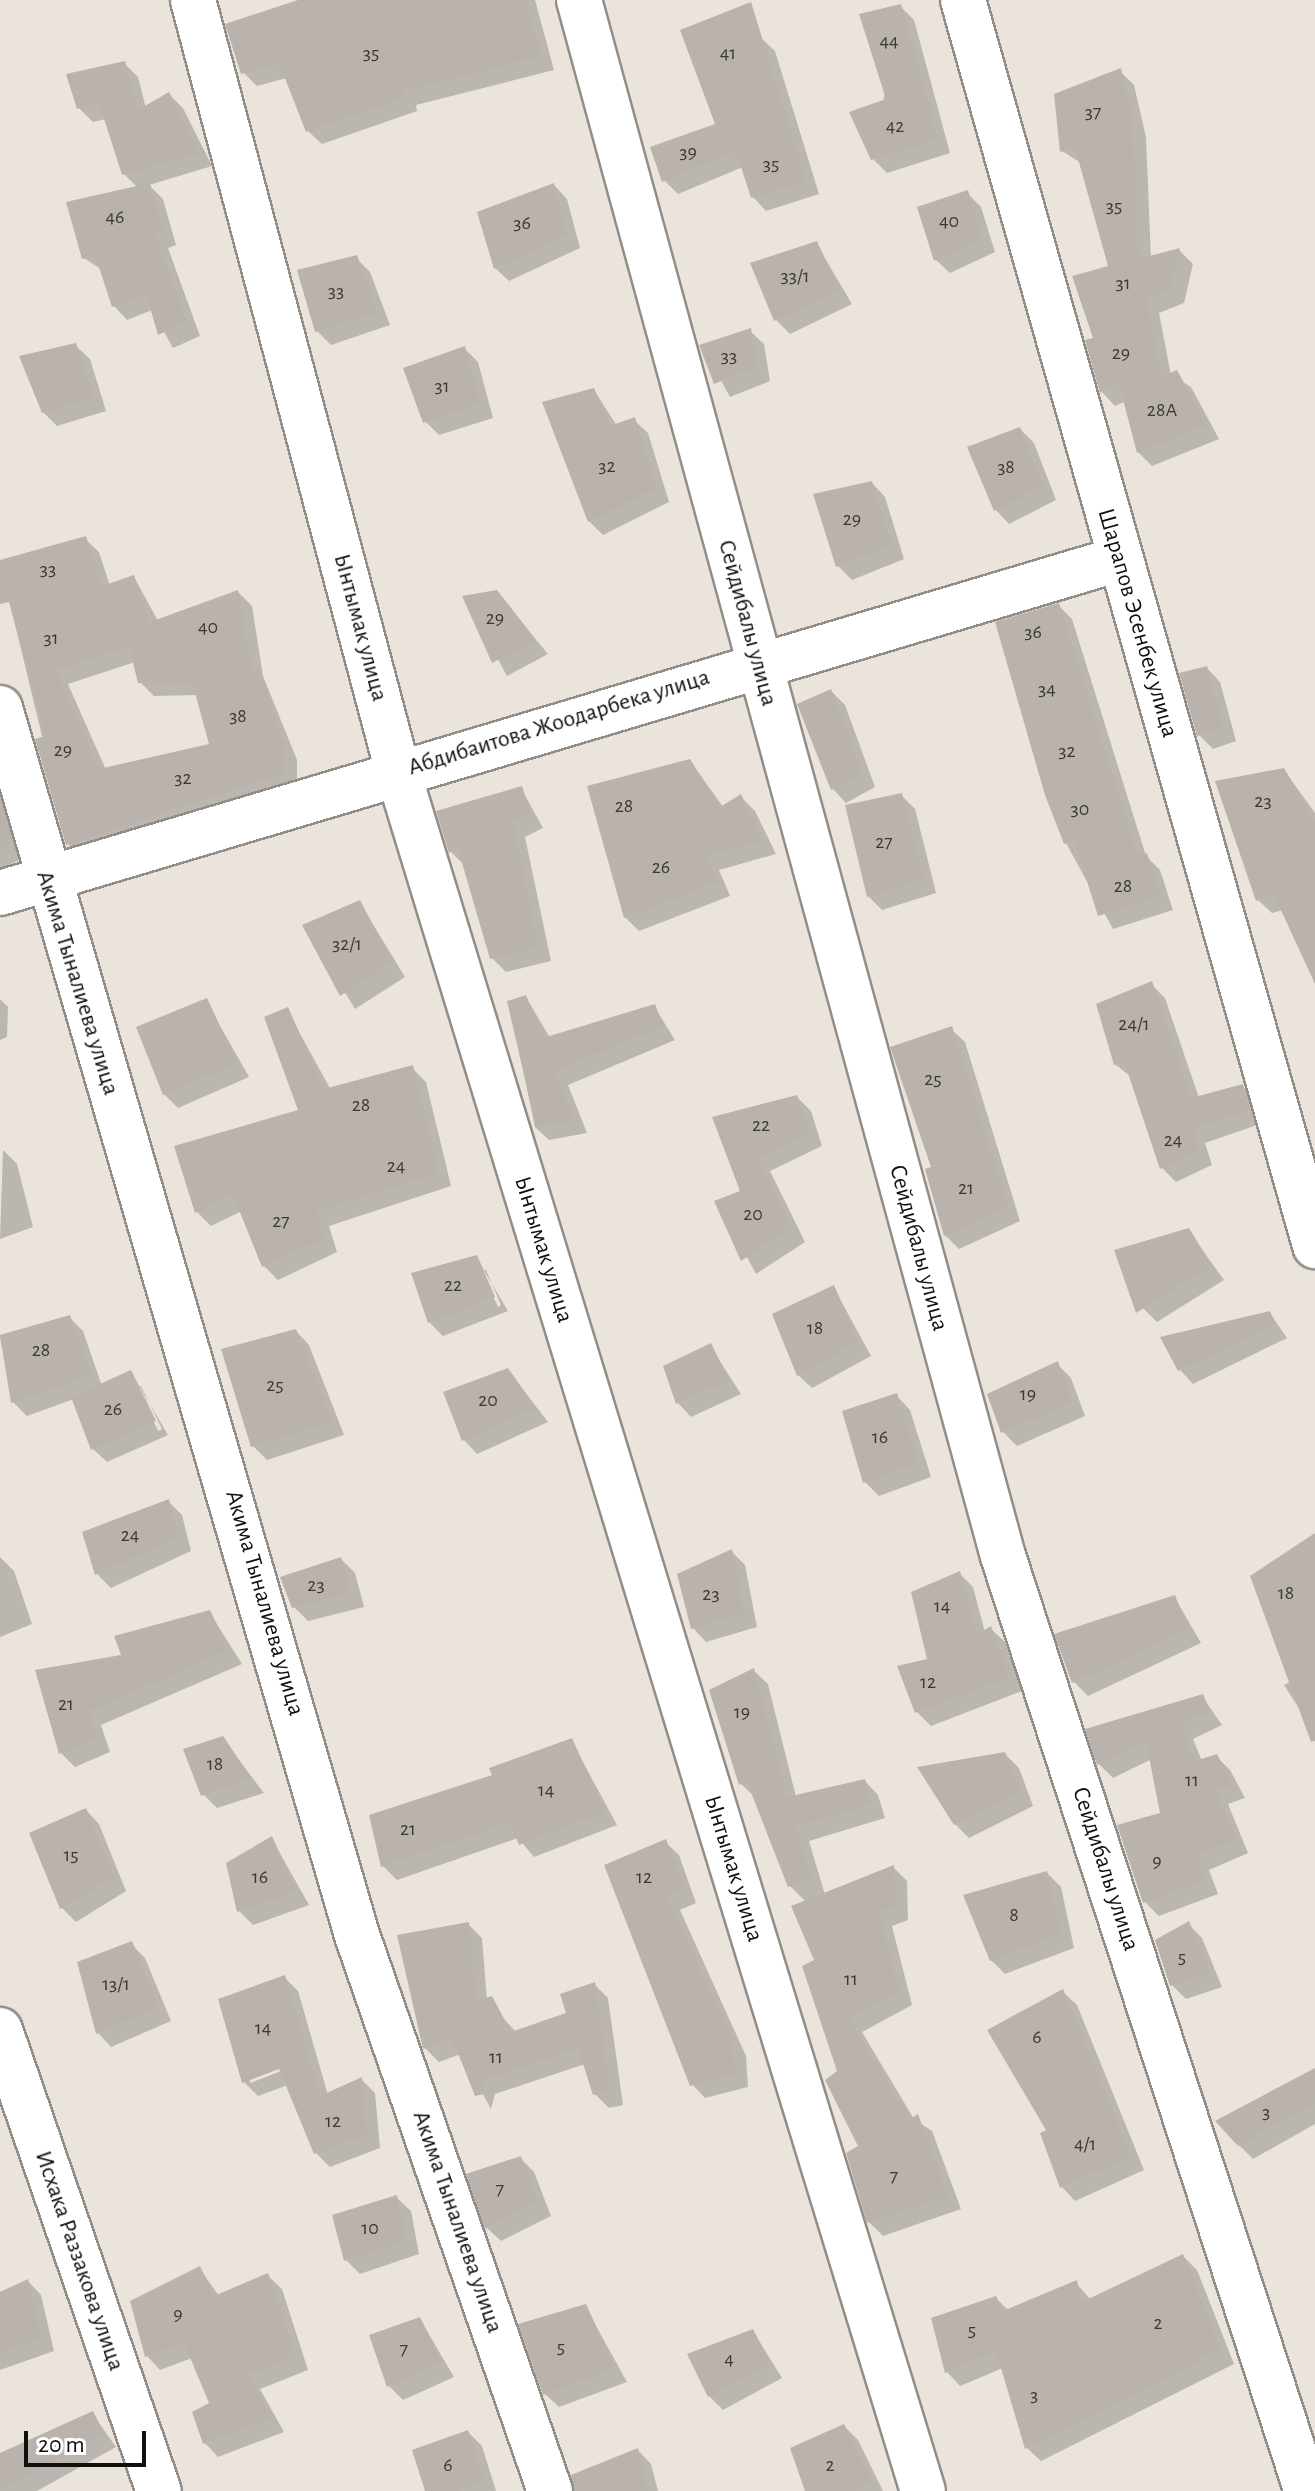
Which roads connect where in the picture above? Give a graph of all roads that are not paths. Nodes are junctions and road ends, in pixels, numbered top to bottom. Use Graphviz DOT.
graph roads {
  1 [pos="193,0"];
  2 [pos="579,0"];
  3 [pos="963,0"];
  4 [pos="1119,559"];
  5 [pos="758,662"];
  6 [pos="0,708"];
  7 [pos="398,772"];
  8 [pos="44,877"];
  9 [pos="0,893"];
  10 [pos="1315,1246"];
  11 [pos="0,2030"];
  12 [pos="1300,2484"];
  13 [pos="159,2491"];
  14 [pos="550,2491"];
  15 [pos="923,2491"];
  1 -- 7 [label="street, Ынтымак улица"];
  2 -- 5 [label="street, Сейдибалы улица"];
  3 -- 4 [label="street, Шарапов Эсенбек улица"];
  4 -- 5 [label="street, Абдибаитова Жоодарбека улица"];
  4 -- 10 [label="street, Шарапов Эсенбек улица"];
  5 -- 7 [label="street, Абдибаитова Жоодарбека улица"];
  5 -- 12 [label="street, Сейдибалы улица"];
  6 -- 8 [label="street, Акима Тыналиева улица"];
  7 -- 8 [label="street, Абдибаитова Жоодарбека улица"];
  7 -- 15 [label="street, Ынтымак улица"];
  8 -- 9 [label="street, Абдибаитова Жоодарбека улица"];
  8 -- 14 [label="street, Акима Тыналиева улица"];
  11 -- 13 [label="street, Исхака Раззакова улица"];
}
